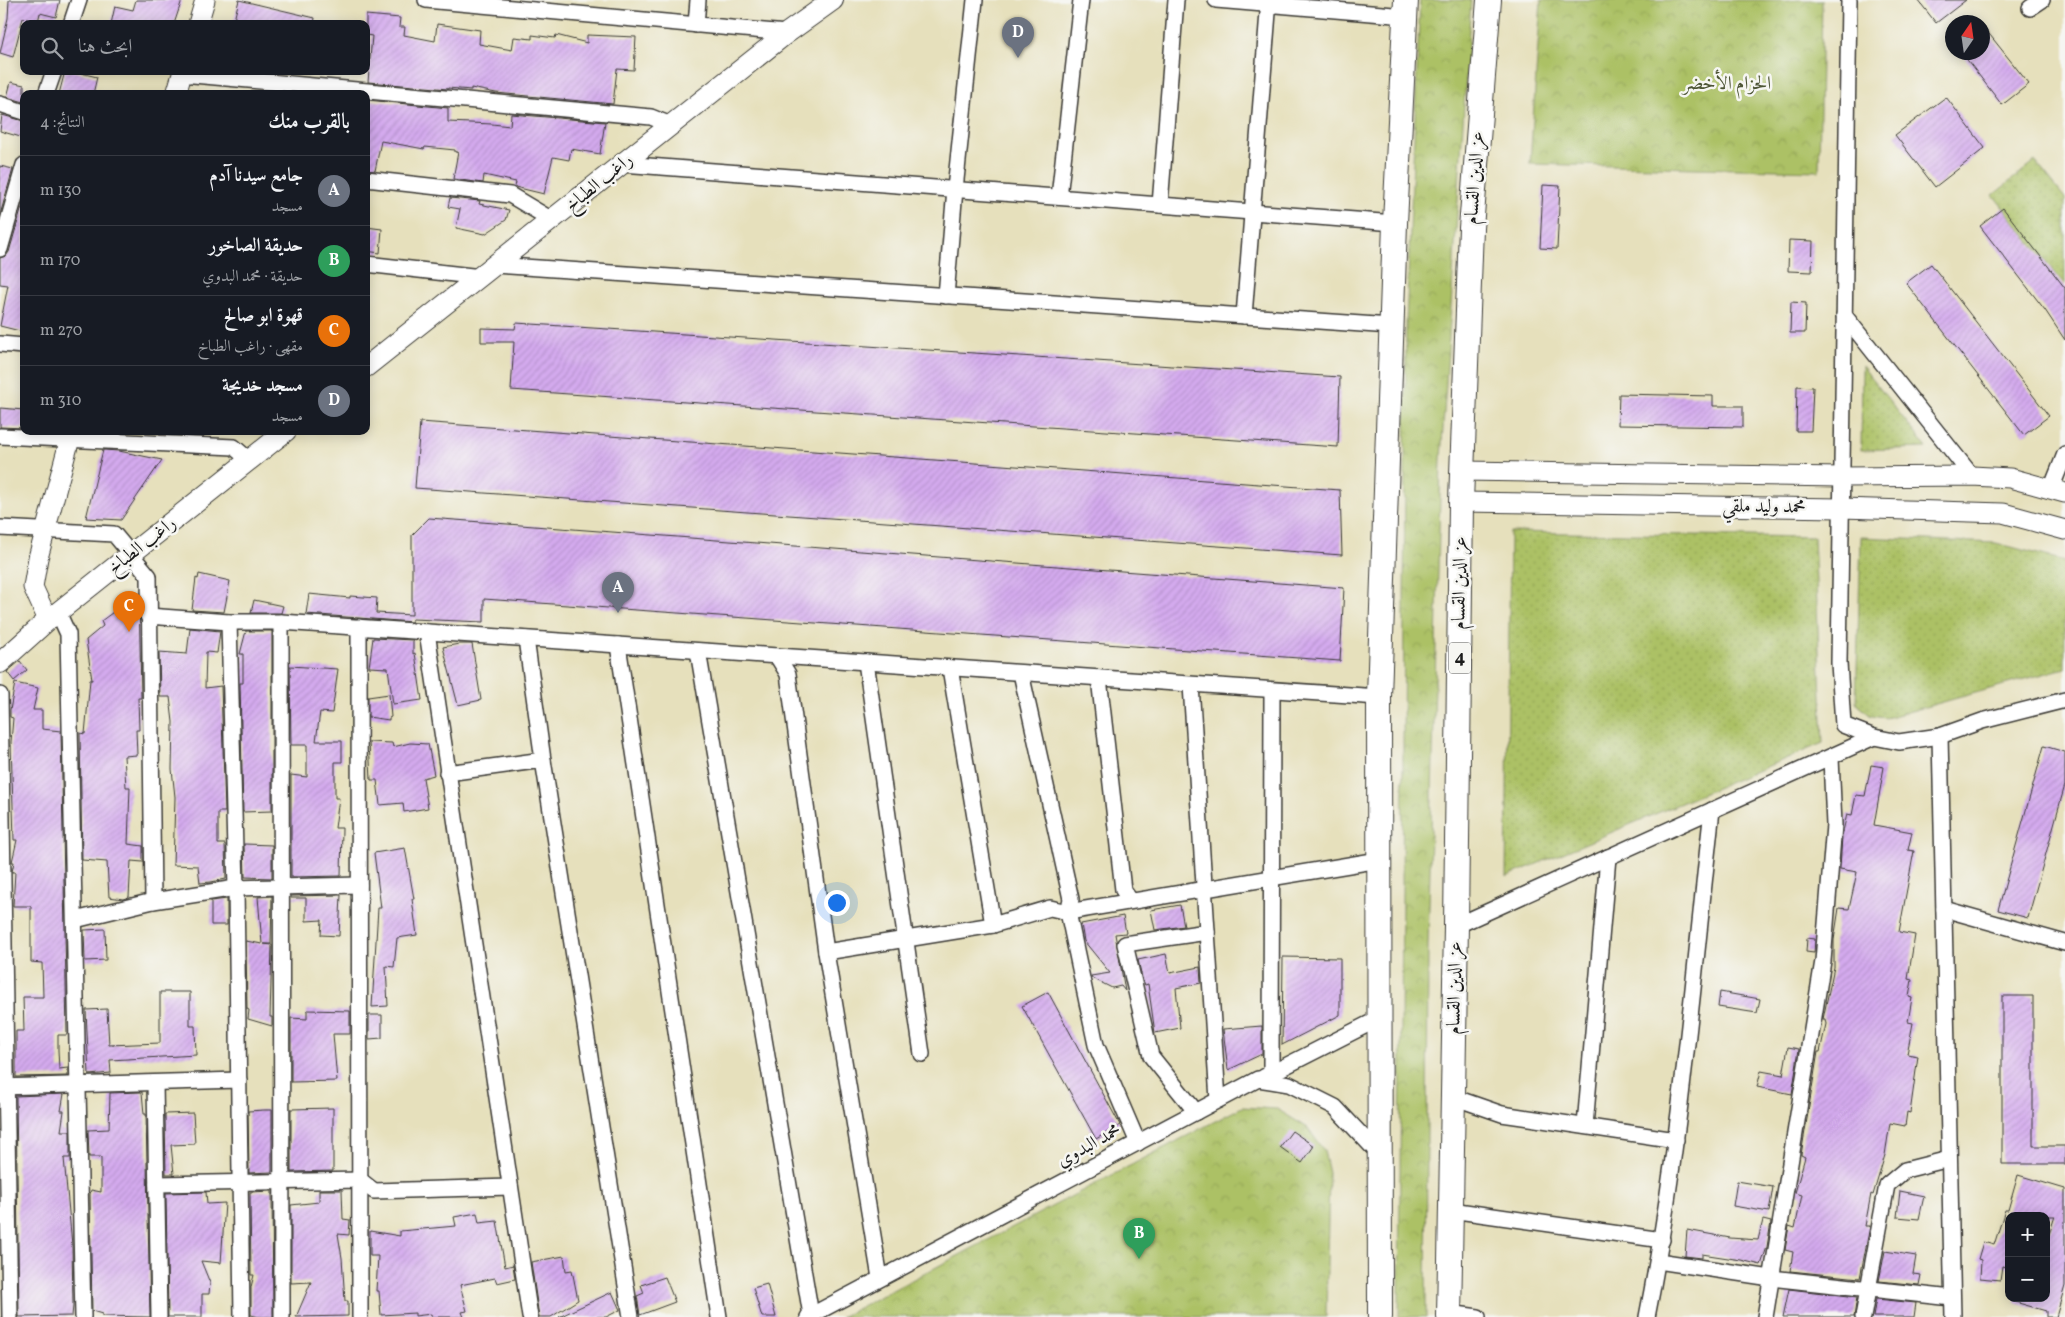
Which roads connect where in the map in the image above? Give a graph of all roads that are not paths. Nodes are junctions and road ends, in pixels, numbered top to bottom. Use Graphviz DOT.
graph roads {
  1 [pos="80,0"];
  2 [pos="205,0"];
  3 [pos="426,0"];
  4 [pos="698,0"];
  5 [pos="833,0"];
  6 [pos="976,0"];
  7 [pos="1080,0"];
  8 [pos="1176,0"];
  9 [pos="1216,0"];
  10 [pos="1489,0"];
  11 [pos="1849,0"];
  12 [pos="1269,2"];
  13 [pos="485,3"];
  14 [pos="1406,8"];
  15 [pos="72,20"];
  16 [pos="199,20"];
  17 [pos="696,25"];
  18 [pos="787,33"];
  19 [pos="53,75"];
  20 [pos="181,75"];
  21 [pos="203,75"];
  22 [pos="47,90"];
  23 [pos="177,90"];
  24 [pos="363,90"];
  25 [pos="370,91"];
  26 [pos="0,104"];
  27 [pos="20,111"];
  28 [pos="671,125"];
  29 [pos="622,164"];
  30 [pos="20,179"];
  31 [pos="370,179"];
  32 [pos="954,189"];
  33 [pos="1059,197"];
  34 [pos="1160,205"];
  35 [pos="1253,212"];
  36 [pos="552,220"];
  37 [pos="1395,223"];
  38 [pos="0,249"];
  39 [pos="370,264"];
  40 [pos="488,271"];
  41 [pos="946,296"];
  42 [pos="1844,315"];
  43 [pos="1244,316"];
  44 [pos="1392,326"];
  45 [pos="0,344"];
  46 [pos="20,346"];
  47 [pos="370,364"];
  48 [pos="71,435"];
  49 [pos="281,435"];
  50 [pos="0,436"];
  51 [pos="2065,454"];
  52 [pos="250,460"];
  53 [pos="1462,471"];
  54 [pos="1972,476"];
  55 [pos="1842,477"];
  56 [pos="2058,491"];
  57 [pos="1461,502"];
  58 [pos="1841,508"];
  59 [pos="0,528"];
  60 [pos="45,530"];
  61 [pos="2065,530"];
  62 [pos="131,554"];
  63 [pos="53,616"];
  64 [pos="148,616"];
  65 [pos="229,622"];
  66 [pos="281,622"];
  67 [pos="359,627"];
  68 [pos="427,632"];
  69 [pos="526,639"];
  70 [pos="618,645"];
  71 [pos="698,650"];
  72 [pos="777,656"];
  73 [pos="866,662"];
  74 [pos="0,663"];
  75 [pos="950,668"];
  76 [pos="1021,673"];
  77 [pos="1099,678"];
  78 [pos="1191,685"];
  79 [pos="1272,691"];
  80 [pos="0,694"];
  81 [pos="1379,697"];
  82 [pos="2065,700"];
  83 [pos="1940,736"];
  84 [pos="1874,737"];
  85 [pos="1831,758"];
  86 [pos="543,760"];
  87 [pos="447,773"];
  88 [pos="1712,810"];
  89 [pos="1608,857"];
  90 [pos="1379,860"];
  91 [pos="1272,878"];
  92 [pos="359,885"];
  93 [pos="282,886"];
  94 [pos="236,888"];
  95 [pos="1204,889"];
  96 [pos="153,901"];
  97 [pos="1131,901"];
  98 [pos="1944,909"];
  99 [pos="1068,912"];
  100 [pos="75,920"];
  101 [pos="993,924"];
  102 [pos="1456,926"];
  103 [pos="1207,932"];
  104 [pos="906,939"];
  105 [pos="2065,943"];
  106 [pos="826,952"];
  107 [pos="1380,1018"];
  108 [pos="922,1054"];
  109 [pos="1265,1076"];
  110 [pos="239,1080"];
  111 [pos="155,1083"];
  112 [pos="79,1085"];
  113 [pos="3,1087"];
  114 [pos="1453,1097"];
  115 [pos="1218,1100"];
  116 [pos="1196,1112"];
  117 [pos="1586,1126"];
  118 [pos="1676,1140"];
  119 [pos="1138,1143"];
  120 [pos="1380,1155"];
  121 [pos="1949,1159"];
  122 [pos="360,1180"];
  123 [pos="240,1182"];
  124 [pos="282,1182"];
  125 [pos="157,1184"];
  126 [pos="510,1187"];
  127 [pos="1451,1210"];
  128 [pos="1662,1240"];
  129 [pos="1658,1261"];
  130 [pos="880,1278"];
  131 [pos="1771,1278"];
  132 [pos="1867,1289"];
  133 [pos="1952,1298"];
  134 [pos="1449,1315"];
  135 [pos="809,1316"];
  136 [pos="10,1317"];
  137 [pos="83,1317"];
  138 [pos="159,1317"];
  139 [pos="242,1317"];
  140 [pos="282,1317"];
  141 [pos="360,1317"];
  142 [pos="530,1317"];
  143 [pos="630,1317"];
  144 [pos="719,1317"];
  145 [pos="1380,1317"];
  146 [pos="1478,1317"];
  147 [pos="1648,1317"];
  148 [pos="1766,1317"];
  149 [pos="1863,1317"];
  150 [pos="1953,1317"];
  1 -- 15 [label="street"];
  2 -- 16 [label="street"];
  3 -- 13 [label="street"];
  4 -- 17 [label="street"];
  5 -- 18 [label="main road, راغب الطباخ"];
  6 -- 32 [label="street"];
  7 -- 33 [label="street"];
  8 -- 34 [label="street"];
  9 -- 12 [label="street"];
  10 -- 53 [label="highway, عز الدين القسام / 4"];
  11 -- 42 [label="street"];
  12 -- 14 [label="street"];
  12 -- 35 [label="street"];
  13 -- 17 [label="street"];
  14 -- 37 [label="highway"];
  17 -- 18 [label="street"];
  18 -- 28 [label="main road, راغب الطباخ"];
  19 -- 22 [label="street"];
  20 -- 23 [label="street"];
  21 -- 24 [label="street"];
  25 -- 28 [label="street"];
  26 -- 27 [label="street"];
  28 -- 29 [label="main road, راغب الطباخ"];
  29 -- 32 [label="street"];
  29 -- 36 [label="main road, راغب الطباخ"];
  30 -- 38 [label="street"];
  31 -- 36 [label="street"];
  32 -- 33 [label="street"];
  32 -- 41 [label="street"];
  33 -- 34 [label="street"];
  34 -- 35 [label="street"];
  35 -- 37 [label="street"];
  35 -- 43 [label="street"];
  36 -- 40 [label="main road, راغب الطباخ"];
  37 -- 44 [label="highway"];
  39 -- 40 [label="street"];
  40 -- 41 [label="street"];
  40 -- 47 [label="main road, راغب الطباخ"];
  41 -- 43 [label="street"];
  42 -- 54 [label="street"];
  42 -- 55 [label="street"];
  43 -- 44 [label="street"];
  44 -- 81 [label="highway"];
  45 -- 46 [label="street"];
  48 -- 50 [label="street"];
  48 -- 52 [label="street"];
  48 -- 60 [label="street"];
  49 -- 52 [label="main road, راغب الطباخ"];
  51 -- 56 [label="street"];
  52 -- 62 [label="main road, راغب الطباخ"];
  53 -- 55 [label="street, محمد وليد ملقي"];
  53 -- 57 [label="highway, عز الدين القسام / 4"];
  54 -- 55 [label="street, محمد وليد ملقي"];
  54 -- 56 [label="street, محمد وليد ملقي"];
  55 -- 58 [label="street"];
  57 -- 58 [label="street, محمد وليد ملقي"];
  57 -- 102 [label="highway, عز الدين القسام / 4"];
  58 -- 61 [label="street, محمد وليد ملقي"];
  58 -- 84 [label="street"];
  59 -- 60 [label="street"];
  60 -- 62 [label="street"];
  60 -- 63 [label="street"];
  62 -- 63 [label="main road, راغب الطباخ"];
  62 -- 64 [label="street"];
  63 -- 74 [label="main road, راغب الطباخ"];
  63 -- 100 [label="street"];
  64 -- 65 [label="street"];
  64 -- 96 [label="street"];
  65 -- 66 [label="street"];
  65 -- 94 [label="street"];
  66 -- 67 [label="street"];
  66 -- 93 [label="street"];
  67 -- 68 [label="street"];
  67 -- 92 [label="street"];
  68 -- 69 [label="street"];
  68 -- 87 [label="street"];
  69 -- 70 [label="street"];
  69 -- 86 [label="street"];
  70 -- 71 [label="street"];
  70 -- 144 [label="street"];
  71 -- 72 [label="street"];
  71 -- 135 [label="street"];
  72 -- 73 [label="street"];
  72 -- 106 [label="street"];
  73 -- 75 [label="street"];
  73 -- 104 [label="street"];
  75 -- 76 [label="street"];
  75 -- 101 [label="street"];
  76 -- 77 [label="street"];
  76 -- 99 [label="street"];
  77 -- 78 [label="street"];
  77 -- 97 [label="street"];
  78 -- 79 [label="street"];
  78 -- 95 [label="street"];
  79 -- 81 [label="street"];
  79 -- 91 [label="street"];
  80 -- 113 [label="street"];
  81 -- 90 [label="highway"];
  82 -- 83 [label="street"];
  83 -- 84 [label="street"];
  83 -- 98 [label="street"];
  84 -- 85 [label="street"];
  85 -- 88 [label="street"];
  85 -- 131 [label="street"];
  86 -- 87 [label="street"];
  86 -- 143 [label="street"];
  87 -- 126 [label="street"];
  88 -- 89 [label="street"];
  88 -- 118 [label="street"];
  89 -- 102 [label="street"];
  89 -- 117 [label="street"];
  90 -- 91 [label="street"];
  90 -- 107 [label="highway"];
  91 -- 95 [label="street"];
  91 -- 109 [label="street"];
  92 -- 93 [label="street"];
  92 -- 122 [label="street"];
  93 -- 94 [label="street"];
  93 -- 124 [label="street"];
  94 -- 96 [label="street"];
  94 -- 110 [label="street"];
  95 -- 97 [label="street"];
  95 -- 103 [label="street"];
  96 -- 100 [label="street"];
  97 -- 99 [label="street"];
  98 -- 105 [label="street"];
  98 -- 121 [label="street"];
  99 -- 101 [label="street"];
  99 -- 119 [label="street"];
  100 -- 112 [label="street"];
  101 -- 104 [label="street"];
  102 -- 114 [label="highway, عز الدين القسام / 4"];
  103 -- 115 [label="street"];
  103 -- 116 [label="street"];
  104 -- 106 [label="street"];
  104 -- 108 [label="street"];
  106 -- 130 [label="street"];
  107 -- 109 [label="street, محمد البدوي"];
  107 -- 120 [label="highway"];
  109 -- 115 [label="street, محمد البدوي"];
  109 -- 120 [label="street"];
  110 -- 111 [label="street"];
  110 -- 123 [label="street"];
  111 -- 112 [label="street"];
  111 -- 125 [label="street"];
  112 -- 113 [label="street"];
  112 -- 137 [label="street"];
  113 -- 136 [label="street"];
  114 -- 117 [label="street"];
  114 -- 127 [label="highway, عز الدين القسام / 4"];
  115 -- 116 [label="street, محمد البدوي"];
  116 -- 119 [label="street, محمد البدوي"];
  117 -- 118 [label="street"];
  118 -- 128 [label="street"];
  119 -- 130 [label="street, محمد البدوي"];
  120 -- 145 [label="highway"];
  121 -- 132 [label="street"];
  121 -- 133 [label="street"];
  122 -- 124 [label="street"];
  122 -- 126 [label="street"];
  122 -- 141 [label="street"];
  123 -- 124 [label="street"];
  123 -- 125 [label="street"];
  123 -- 139 [label="street"];
  124 -- 140 [label="street"];
  125 -- 138 [label="street"];
  126 -- 142 [label="street"];
  127 -- 128 [label="street"];
  127 -- 134 [label="highway, عز الدين القسام / 4"];
  128 -- 129 [label="street"];
  129 -- 131 [label="street"];
  129 -- 147 [label="street"];
  130 -- 135 [label="street, محمد البدوي"];
  131 -- 132 [label="street"];
  131 -- 148 [label="street"];
  132 -- 133 [label="street"];
  132 -- 149 [label="street"];
  133 -- 150 [label="street"];
  134 -- 146 [label="street"];
}
